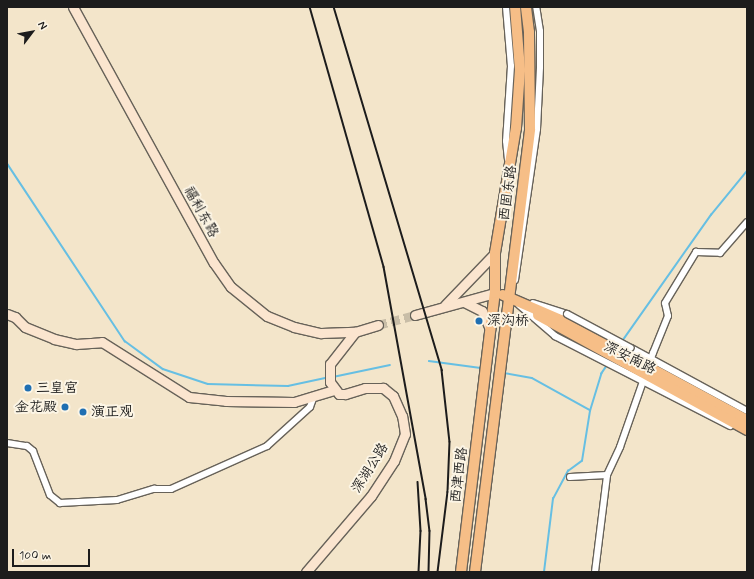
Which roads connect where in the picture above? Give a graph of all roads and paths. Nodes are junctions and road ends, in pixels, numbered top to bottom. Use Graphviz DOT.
graph roads {
  1 [pos="73,7"];
  2 [pos="506,7"];
  3 [pos="515,7"];
  4 [pos="526,7"];
  5 [pos="536,7"];
  6 [pos="510,177"];
  7 [pos="747,222"];
  8 [pos="495,253"];
  9 [pos="495,293"];
  10 [pos="508,296"];
  11 [pos="464,302"];
  12 [pos="446,305"];
  13 [pos="8,312"];
  14 [pos="415,315"];
  15 [pos="378,325"];
  16 [pos="561,325"];
  17 [pos="490,330"];
  18 [pos="355,332"];
  19 [pos="624,359"];
  20 [pos="647,371"];
  21 [pos="485,380"];
  22 [pos="498,383"];
  23 [pos="332,386"];
  24 [pos="314,396"];
  25 [pos="747,411"];
  26 [pos="747,420"];
  27 [pos="747,430"];
  28 [pos="747,435"];
  29 [pos="7,443"];
  30 [pos="607,474"];
  31 [pos="570,477"];
  32 [pos="306,572"];
  33 [pos="461,572"];
  34 [pos="475,572"];
  35 [pos="595,572"];
  1 -- 18 [label="main road, 福利东路"];
  2 -- 6 [label="street"];
  3 -- 6 [label="main road, 西固东路"];
  4 -- 10 [label="main road, 西固东路"];
  5 -- 10 [label="street"];
  6 -- 8 [label="main road, 西固东路"];
  7 -- 20 [label="street"];
  8 -- 9 [label="main road, 西固东路"];
  8 -- 12 [label="main road"];
  9 -- 10 [label="main road"];
  9 -- 11 [label="main road"];
  9 -- 17 [label="main road, 西固东路"];
  10 -- 16 [label="main road, 深安南路"];
  10 -- 16 [label="street, 深安南路"];
  10 -- 22 [label="main road, 西固东路"];
  11 -- 12 [label="main road"];
  11 -- 17 [label="main road"];
  12 -- 14 [label="main road"];
  13 -- 24 [label="main road"];
  15 -- 18 [label="main road, 福利东路"];
  16 -- 19 [label="main road, 深安南路"];
  16 -- 19 [label="street, 深安南路, bridge"];
  17 -- 21 [label="main road, 西固东路"];
  18 -- 23 [label="main road"];
  19 -- 20 [label="main road, 深安南路"];
  19 -- 20 [label="street, 深安南路"];
  20 -- 25 [label="street, 深安南路"];
  20 -- 26 [label="main road, 深安南路"];
  20 -- 27 [label="main road, 深安南路"];
  20 -- 28 [label="street, 深安南路"];
  20 -- 30 [label="street"];
  21 -- 33 [label="main road, 西津西路"];
  22 -- 34 [label="main road, 西津西路"];
  23 -- 24 [label="main road"];
  23 -- 32 [label="main road, 深湖公路"];
  24 -- 29 [label="street"];
  30 -- 31 [label="street"];
  30 -- 35 [label="street"];
}
